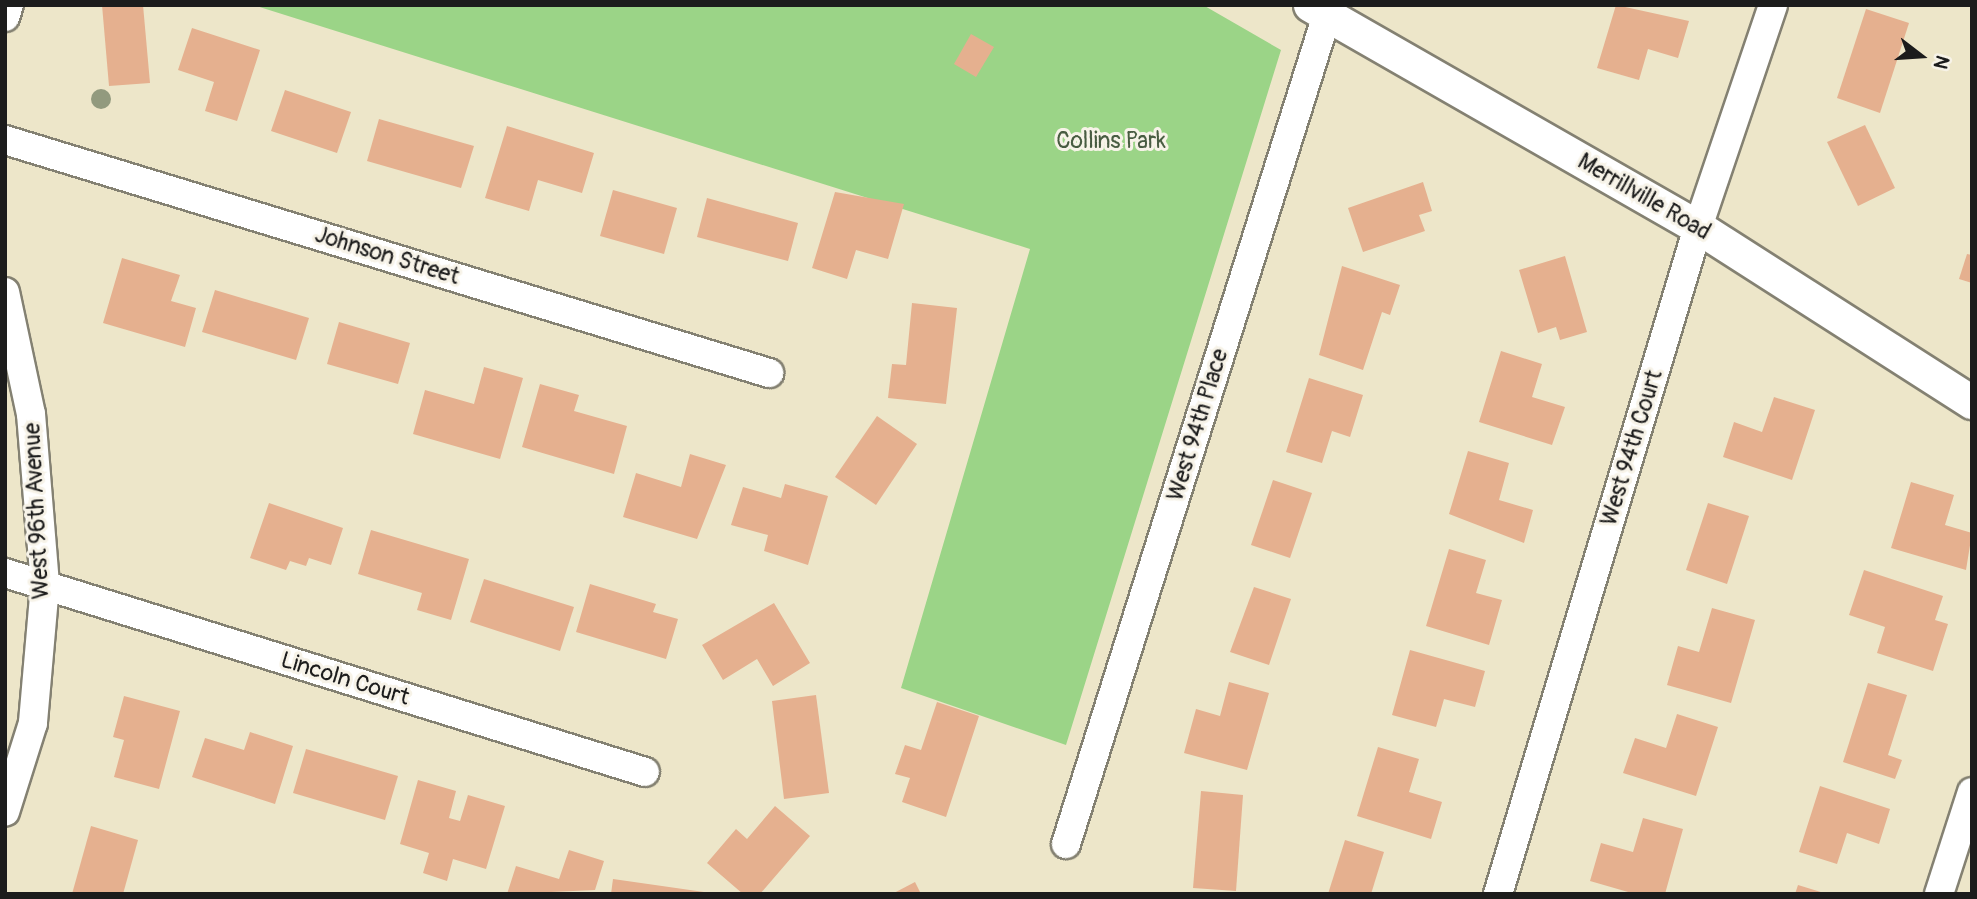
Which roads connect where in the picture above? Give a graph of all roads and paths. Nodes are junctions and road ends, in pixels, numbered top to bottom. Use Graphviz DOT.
graph roads {
  1 [pos="9,5"];
  2 [pos="1773,5"];
  3 [pos="1322,9"];
  4 [pos="5,17"];
  5 [pos="5,140"];
  6 [pos="1698,228"];
  7 [pos="5,292"];
  8 [pos="769,373"];
  9 [pos="1972,402"];
  10 [pos="5,573"];
  11 [pos="45,585"];
  12 [pos="645,772"];
  13 [pos="1972,792"];
  14 [pos="5,812"];
  15 [pos="1066,844"];
  16 [pos="1498,894"];
  17 [pos="1938,894"];
  1 -- 4 [label="street"];
  2 -- 6 [label="street, West 94th Court"];
  3 -- 6 [label="street, Merrillville Road"];
  3 -- 15 [label="street, West 94th Place"];
  5 -- 8 [label="street, Johnson Street"];
  6 -- 9 [label="street, Merrillville Road"];
  6 -- 16 [label="street, West 94th Court"];
  7 -- 11 [label="street, West 96th Avenue"];
  10 -- 11 [label="street, Lincoln Court"];
  11 -- 12 [label="street, Lincoln Court"];
  11 -- 14 [label="street, West 96th Avenue"];
  13 -- 17 [label="street"];
}
